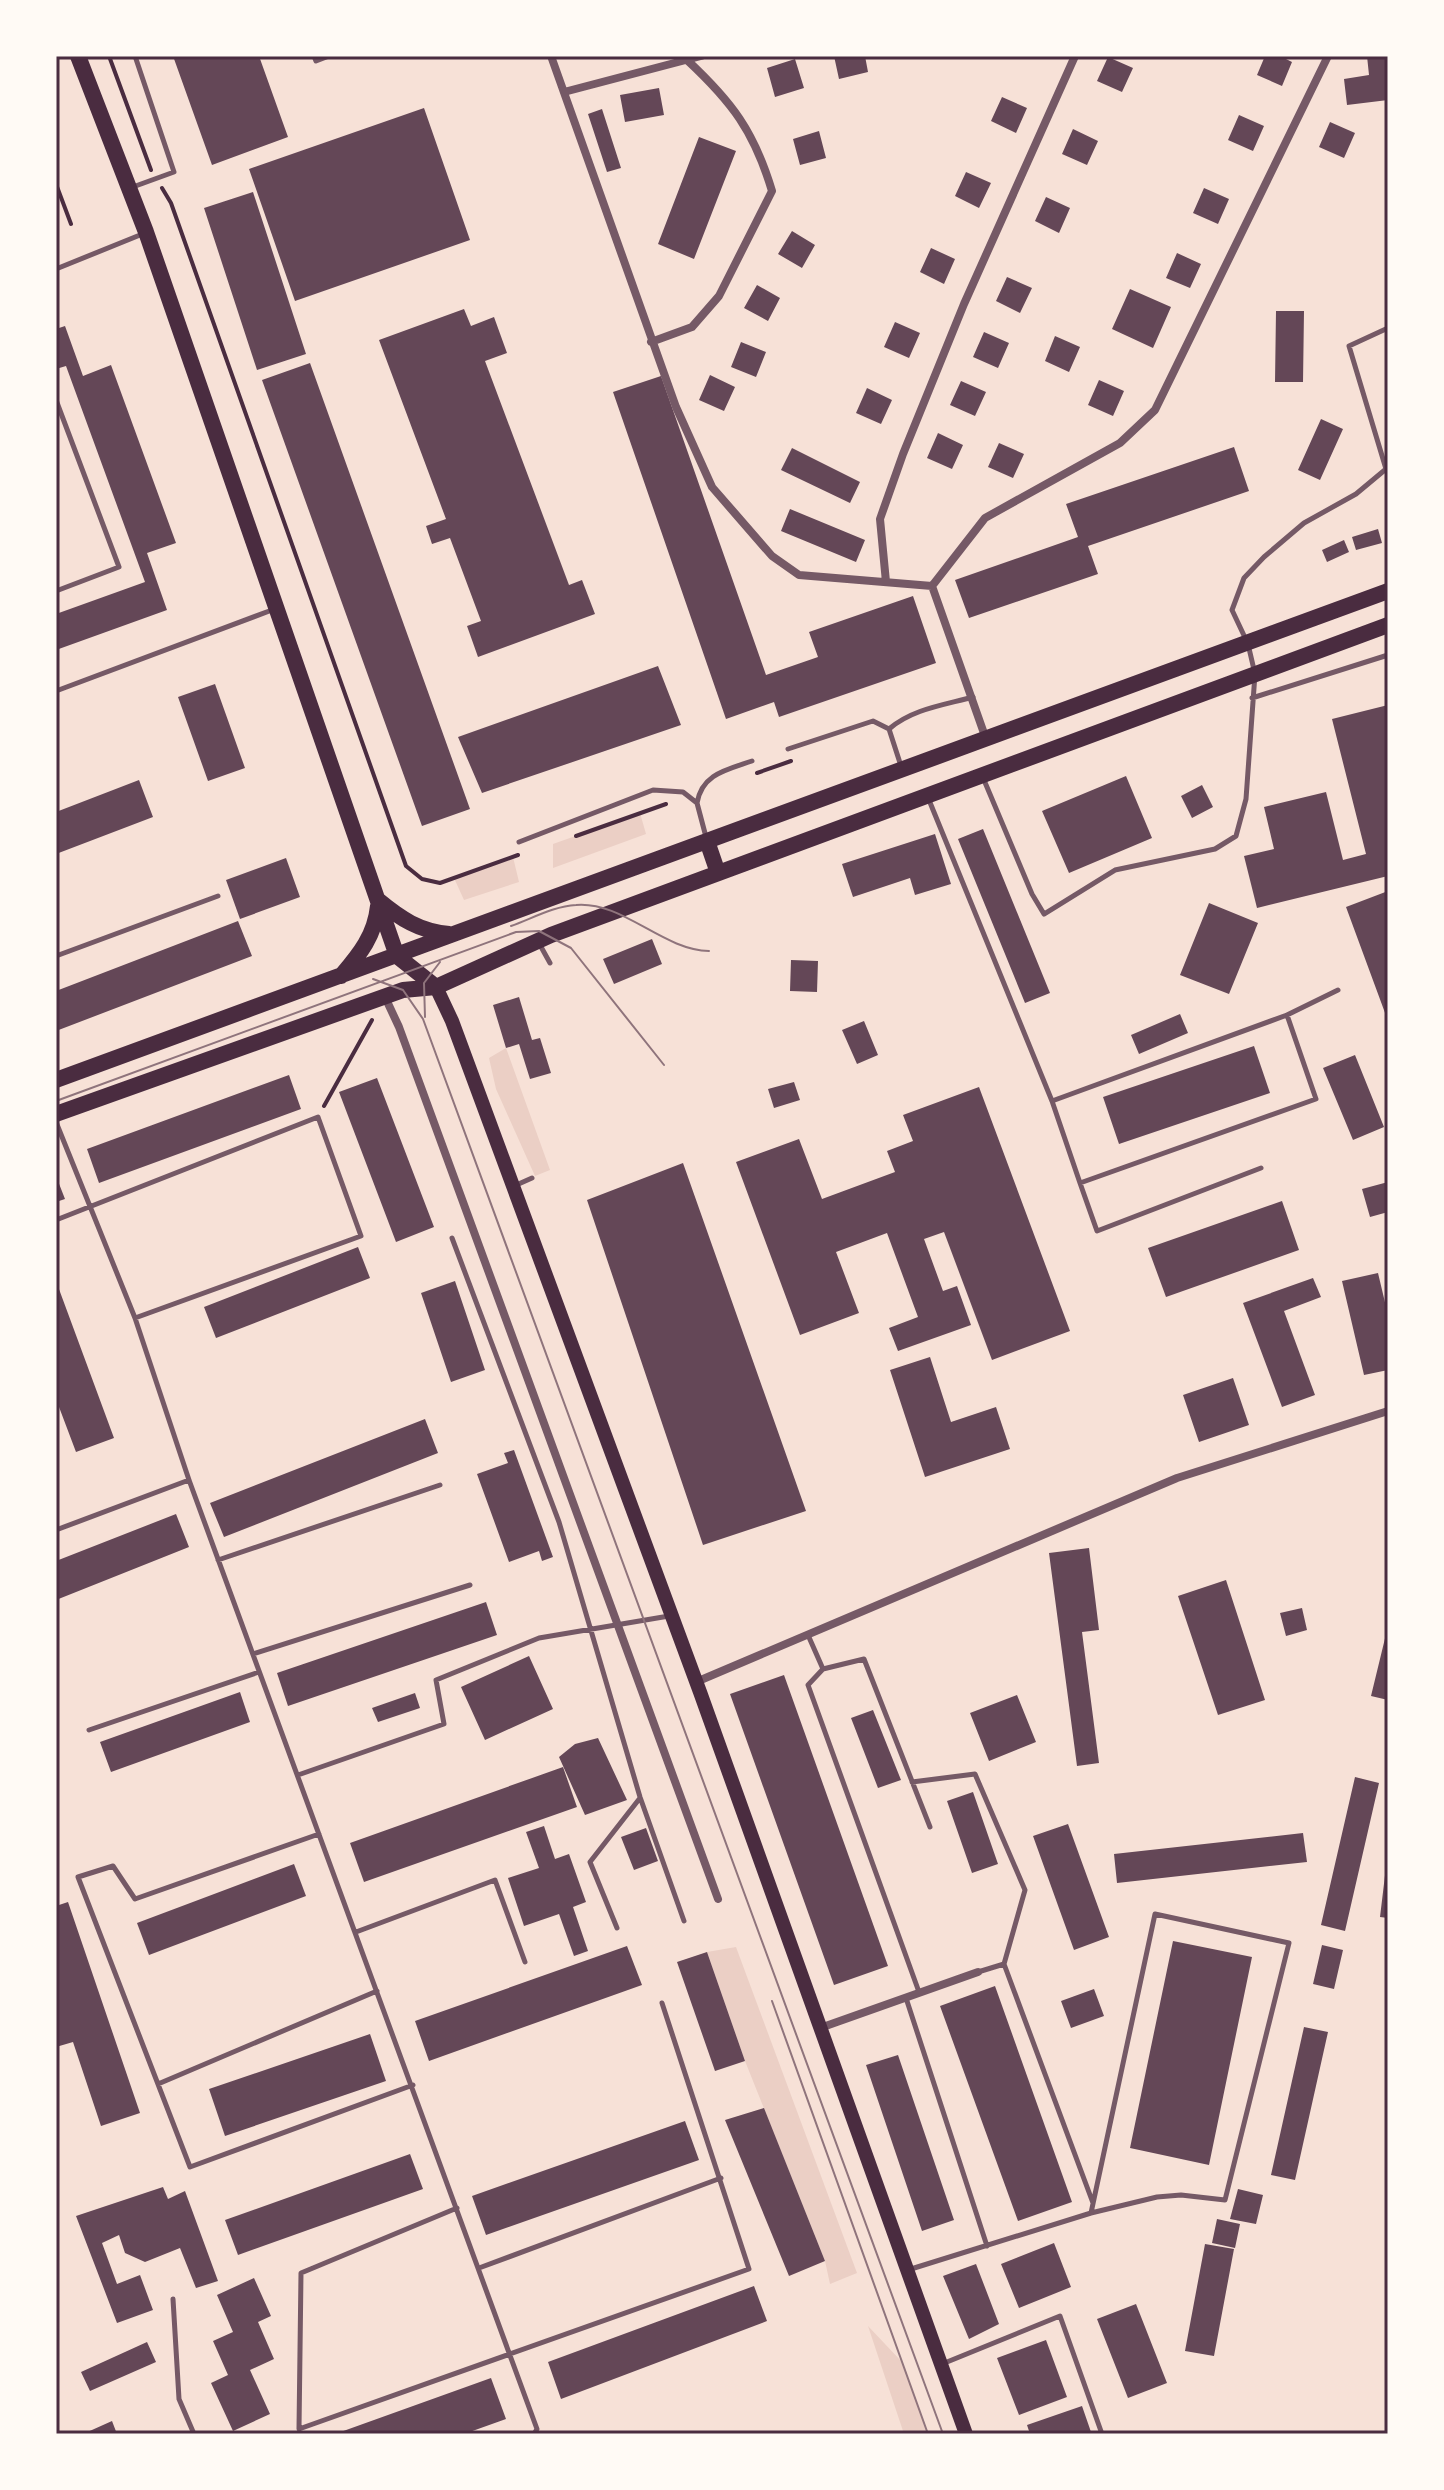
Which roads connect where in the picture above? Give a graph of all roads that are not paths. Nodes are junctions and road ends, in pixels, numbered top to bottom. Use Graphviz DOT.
graph roads {
  1 [pos="78,56"];
  2 [pos="135,56"];
  3 [pos="314,56"];
  4 [pos="329,56"];
  5 [pos="551,56"];
  6 [pos="701,56"];
  7 [pos="1075,56"];
  8 [pos="1328,56"];
  9 [pos="687,60"];
  10 [pos="564,92"];
  11 [pos="129,188"];
  12 [pos="146,232"];
  13 [pos="56,269"];
  14 [pos="1388,328"];
  15 [pos="651,342"];
  16 [pos="56,400"];
  17 [pos="886,582"];
  18 [pos="932,586"];
  19 [pos="56,591"];
  20 [pos="1388,591"];
  21 [pos="277,608"];
  22 [pos="1388,625"];
  23 [pos="1248,644"];
  24 [pos="1388,655"];
  25 [pos="1255,674"];
  26 [pos="56,691"];
  27 [pos="973,697"];
  28 [pos="1252,698"];
  29 [pos="889,729"];
  30 [pos="986,739"];
  31 [pos="788,749"];
  32 [pos="752,761"];
  33 [pos="902,770"];
  34 [pos="982,775"];
  35 [pos="927,795"];
  36 [pos="697,803"];
  37 [pos="707,841"];
  38 [pos="519,842"];
  39 [pos="718,873"];
  40 [pos="218,896"];
  41 [pos="378,900"];
  42 [pos="454,935"];
  43 [pos="538,941"];
  44 [pos="56,956"];
  45 [pos="397,956"];
  46 [pos="550,963"];
  47 [pos="340,977"];
  48 [pos="436,987"];
  49 [pos="1338,990"];
  50 [pos="385,997"];
  51 [pos="1287,1015"];
  52 [pos="56,1080"];
  53 [pos="1052,1101"];
  54 [pos="56,1114"];
  55 [pos="56,1122"];
  56 [pos="1261,1168"];
  57 [pos="532,1178"];
  58 [pos="1080,1183"];
  59 [pos="513,1186"];
  60 [pos="88,1207"];
  61 [pos="56,1220"];
  62 [pos="452,1238"];
  63 [pos="135,1318"];
  64 [pos="1388,1411"];
  65 [pos="189,1480"];
  66 [pos="440,1485"];
  67 [pos="56,1530"];
  68 [pos="218,1560"];
  69 [pos="470,1585"];
  70 [pos="671,1616"];
  71 [pos="620,1626"];
  72 [pos="590,1630"];
  73 [pos="808,1634"];
  74 [pos="253,1654"];
  75 [pos="823,1669"];
  76 [pos="259,1672"];
  77 [pos="695,1682"];
  78 [pos="89,1730"];
  79 [pos="298,1775"];
  80 [pos="912,1782"];
  81 [pos="640,1797"];
  82 [pos="930,1827"];
  83 [pos="319,1834"];
  84 [pos="718,1899"];
  85 [pos="684,1921"];
  86 [pos="617,1928"];
  87 [pos="356,1932"];
  88 [pos="525,1962"];
  89 [pos="1004,1964"];
  90 [pos="978,1972"];
  91 [pos="377,1991"];
  92 [pos="920,1993"];
  93 [pos="906,1998"];
  94 [pos="662,2003"];
  95 [pos="819,2028"];
  96 [pos="158,2084"];
  97 [pos="413,2085"];
  98 [pos="721,2178"];
  99 [pos="1093,2203"];
  100 [pos="457,2208"];
  101 [pos="1091,2213"];
  102 [pos="987,2246"];
  103 [pos="479,2268"];
  104 [pos="906,2271"];
  105 [pos="173,2299"];
  106 [pos="509,2352"];
  107 [pos="941,2364"];
  108 [pos="537,2432"];
  109 [pos="194,2434"];
  110 [pos="966,2434"];
  111 [pos="1102,2434"];
  1 -- 11 [label="main road"];
  2 -- 11 [label="lane"];
  3 -- 4 [label="lane"];
  5 -- 10 [label="street"];
  6 -- 9 [label="street"];
  7 -- 17 [label="street"];
  8 -- 18 [label="street"];
  9 -- 10 [label="street"];
  9 -- 15 [label="street"];
  10 -- 15 [label="street"];
  11 -- 12 [label="main road"];
  12 -- 13 [label="lane"];
  12 -- 21 [label="main road"];
  14 -- 23 [label="lane"];
  15 -- 17 [label="street"];
  16 -- 19 [label="lane"];
  17 -- 18 [label="street"];
  18 -- 27 [label="street"];
  20 -- 23 [label="main road"];
  21 -- 26 [label="lane"];
  21 -- 41 [label="main road"];
  22 -- 25 [label="main road"];
  23 -- 25 [label="lane"];
  23 -- 30 [label="main road"];
  24 -- 28 [label="lane"];
  25 -- 28 [label="lane"];
  25 -- 34 [label="main road"];
  27 -- 29 [label="lane"];
  27 -- 30 [label="street"];
  28 -- 34 [label="lane"];
  29 -- 31 [label="lane"];
  29 -- 33 [label="lane"];
  30 -- 33 [label="main road"];
  30 -- 34 [label="main road"];
  32 -- 36 [label="lane"];
  33 -- 37 [label="main road"];
  34 -- 35 [label="main road"];
  35 -- 39 [label="main road"];
  35 -- 53 [label="lane"];
  36 -- 37 [label="lane"];
  36 -- 38 [label="lane"];
  37 -- 39 [label="main road"];
  37 -- 42 [label="main road"];
  39 -- 43 [label="main road"];
  40 -- 44 [label="lane"];
  41 -- 42 [label="main road"];
  41 -- 45 [label="main road"];
  41 -- 47 [label="main road"];
  42 -- 45 [label="main road"];
  43 -- 46 [label="lane"];
  43 -- 48 [label="main road"];
  45 -- 47 [label="main road"];
  45 -- 48 [label="main road"];
  47 -- 52 [label="main road"];
  48 -- 50 [label="main road"];
  48 -- 59 [label="main road"];
  49 -- 51 [label="lane"];
  50 -- 54 [label="main road"];
  50 -- 71 [label="street"];
  51 -- 53 [label="lane"];
  51 -- 58 [label="lane"];
  53 -- 58 [label="lane"];
  55 -- 60 [label="lane"];
  56 -- 58 [label="lane"];
  57 -- 59 [label="lane"];
  59 -- 70 [label="main road"];
  60 -- 61 [label="lane"];
  60 -- 63 [label="lane"];
  60 -- 63 [label="lane"];
  62 -- 72 [label="lane"];
  63 -- 65 [label="lane"];
  64 -- 73 [label="street"];
  65 -- 67 [label="lane"];
  65 -- 68 [label="lane"];
  66 -- 68 [label="lane"];
  68 -- 74 [label="lane"];
  69 -- 74 [label="lane"];
  70 -- 71 [label="lane"];
  70 -- 77 [label="main road"];
  71 -- 72 [label="lane"];
  71 -- 84 [label="street"];
  72 -- 79 [label="lane"];
  72 -- 81 [label="lane"];
  73 -- 75 [label="lane"];
  73 -- 77 [label="street"];
  74 -- 76 [label="lane"];
  75 -- 80 [label="lane"];
  75 -- 92 [label="lane"];
  76 -- 78 [label="lane"];
  76 -- 79 [label="lane"];
  77 -- 95 [label="main road"];
  79 -- 83 [label="lane"];
  80 -- 82 [label="lane"];
  80 -- 89 [label="lane"];
  81 -- 85 [label="lane"];
  81 -- 86 [label="lane"];
  83 -- 87 [label="lane"];
  83 -- 96 [label="lane"];
  87 -- 88 [label="lane"];
  87 -- 91 [label="lane"];
  89 -- 90 [label="lane"];
  89 -- 99 [label="lane"];
  90 -- 92 [label="street"];
  91 -- 96 [label="lane"];
  91 -- 97 [label="lane"];
  92 -- 93 [label="street"];
  93 -- 95 [label="street"];
  93 -- 102 [label="lane"];
  94 -- 98 [label="lane"];
  95 -- 104 [label="main road"];
  96 -- 97 [label="lane"];
  97 -- 100 [label="lane"];
  98 -- 103 [label="lane"];
  98 -- 106 [label="lane"];
  99 -- 101 [label="lane"];
  99 -- 101 [label="lane"];
  100 -- 103 [label="lane"];
  100 -- 106 [label="lane"];
  101 -- 102 [label="lane"];
  102 -- 104 [label="lane"];
  103 -- 106 [label="lane"];
  104 -- 107 [label="main road"];
  105 -- 109 [label="lane"];
  106 -- 108 [label="lane"];
  107 -- 110 [label="main road"];
  107 -- 111 [label="lane"];
}
